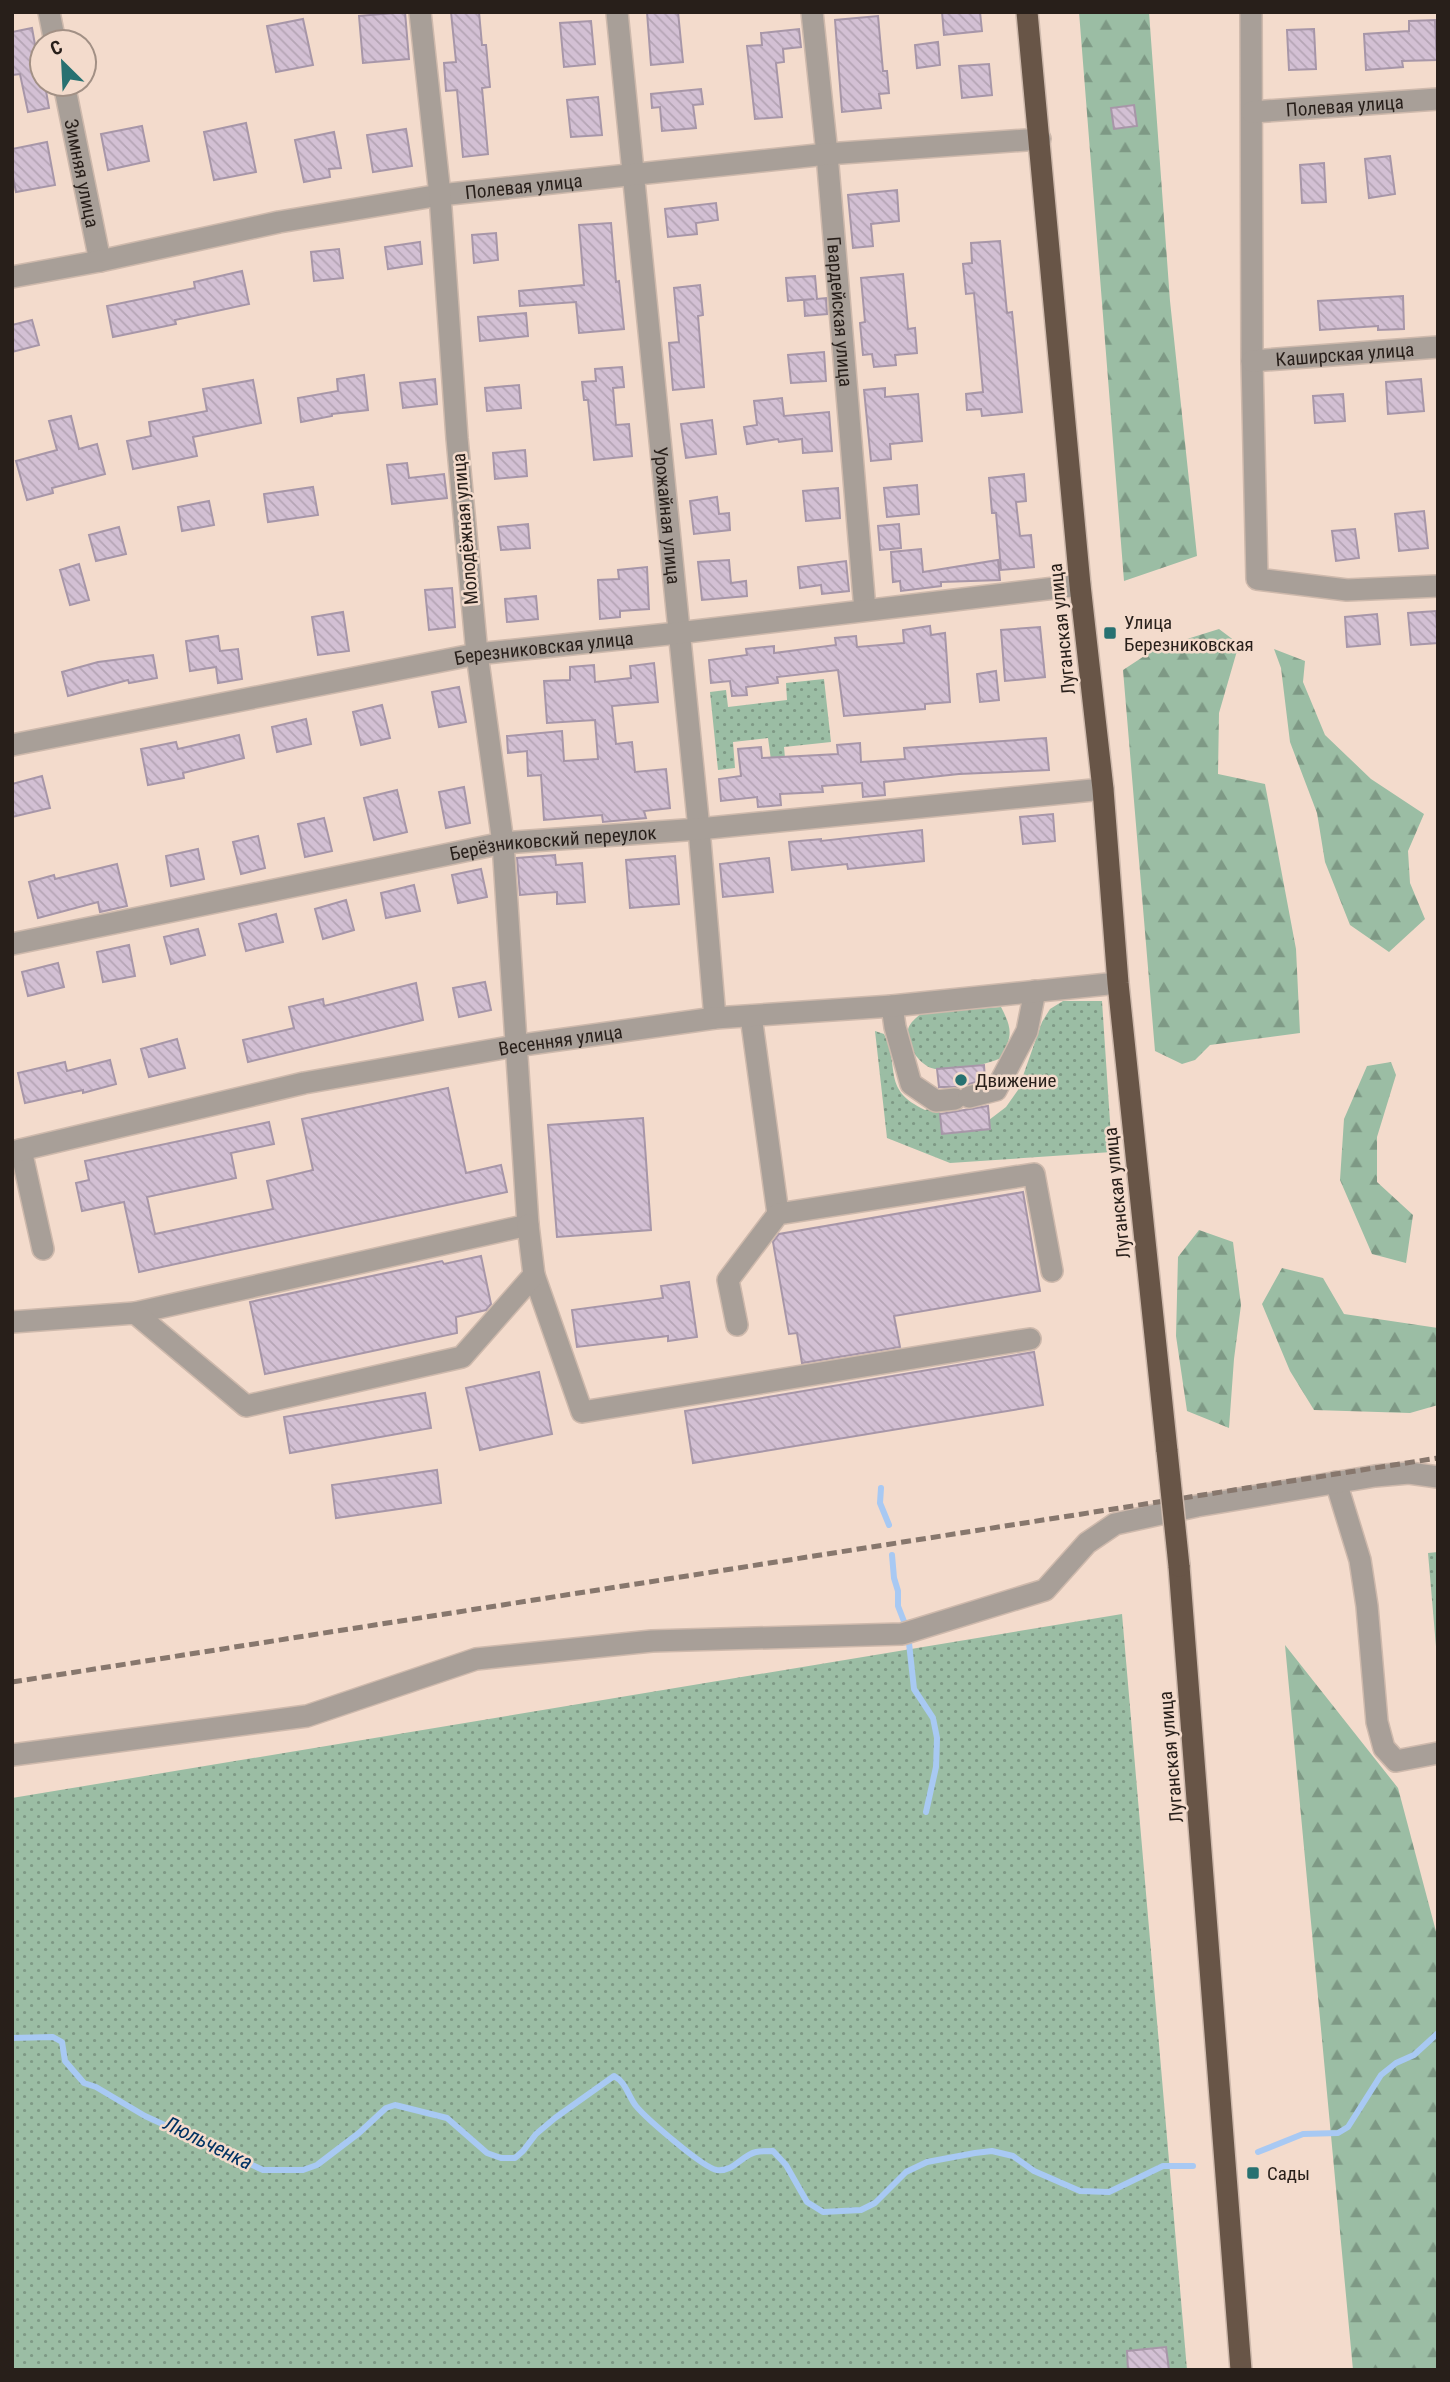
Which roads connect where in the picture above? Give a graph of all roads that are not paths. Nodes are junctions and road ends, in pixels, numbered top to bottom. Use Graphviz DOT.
graph roads {
  1 [pos="420,12"];
  2 [pos="617,12"];
  3 [pos="813,12"];
  4 [pos="1027,12"];
  5 [pos="1251,12"];
  6 [pos="67,98"];
  7 [pos="1438,99"];
  8 [pos="1252,111"];
  9 [pos="1040,139"];
  10 [pos="827,153"];
  11 [pos="632,176"];
  12 [pos="440,195"];
  13 [pos="100,261"];
  14 [pos="12,277"];
  15 [pos="1438,347"];
  16 [pos="1252,361"];
  17 [pos="1080,584"];
  18 [pos="1438,586"];
  19 [pos="865,610"];
  20 [pos="678,633"];
  21 [pos="477,654"];
  22 [pos="12,745"];
  23 [pos="1103,789"];
  24 [pos="699,829"];
  25 [pos="503,843"];
  26 [pos="12,944"];
  27 [pos="1118,982"];
  28 [pos="1035,991"];
  29 [pos="892,1006"];
  30 [pos="751,1016"];
  31 [pos="715,1018"];
  32 [pos="515,1046"];
  33 [pos="17,1151"];
  34 [pos="778,1214"];
  35 [pos="528,1225"];
  36 [pos="43,1249"];
  37 [pos="1052,1271"];
  38 [pos="534,1275"];
  39 [pos="135,1313"];
  40 [pos="12,1322"];
  41 [pos="737,1325"];
  42 [pos="1030,1339"];
  43 [pos="1438,1476"];
  44 [pos="1336,1482"];
  45 [pos="1438,1753"];
  46 [pos="12,1755"];
  47 [pos="1241,2370"];
  1 -- 12 [label="street, Молодёжная улица"];
  2 -- 11 [label="street, Урожайная улица"];
  3 -- 10 [label="street, Гвардейская улица"];
  4 -- 9 [label="highway, Луганская улица"];
  5 -- 8 [label="street"];
  6 -- 13 [label="street, Зимняя улица"];
  7 -- 8 [label="street, Полевая улица"];
  8 -- 16 [label="street"];
  9 -- 10 [label="street, Полевая улица"];
  9 -- 17 [label="highway, Луганская улица"];
  10 -- 11 [label="street, Полевая улица"];
  10 -- 19 [label="street, Гвардейская улица"];
  11 -- 12 [label="street, Полевая улица"];
  11 -- 20 [label="street, Урожайная улица"];
  12 -- 13 [label="street, Полевая улица"];
  12 -- 21 [label="street, Молодёжная улица"];
  13 -- 14 [label="street, Полевая улица"];
  15 -- 16 [label="street, Каширская улица"];
  16 -- 18 [label="street"];
  17 -- 19 [label="street, Березниковская улица"];
  17 -- 23 [label="highway, Луганская улица"];
  19 -- 20 [label="street, Березниковская улица"];
  20 -- 21 [label="street, Березниковская улица"];
  20 -- 24 [label="street, Урожайная улица"];
  21 -- 22 [label="street, Березниковская улица"];
  21 -- 25 [label="street, Молодёжная улица"];
  23 -- 24 [label="street, Берёзниковский переулок"];
  23 -- 27 [label="highway, Луганская улица"];
  24 -- 25 [label="street, Берёзниковский переулок"];
  24 -- 31 [label="street, Урожайная улица"];
  25 -- 26 [label="street, Берёзниковский переулок"];
  25 -- 32 [label="street, Молодёжная улица"];
  27 -- 28 [label="street, Весенняя улица"];
  27 -- 47 [label="highway, Луганская улица, bridge"];
  28 -- 29 [label="street, Весенняя улица"];
  28 -- 29 [label="street"];
  29 -- 30 [label="street, Весенняя улица"];
  30 -- 31 [label="street, Весенняя улица"];
  30 -- 34 [label="street"];
  31 -- 32 [label="street, Весенняя улица"];
  32 -- 33 [label="street, Весенняя улица"];
  32 -- 35 [label="street, Молодёжная улица"];
  33 -- 36 [label="street"];
  34 -- 37 [label="street"];
  34 -- 41 [label="street"];
  35 -- 38 [label="street, Молодёжная улица"];
  35 -- 39 [label="street"];
  38 -- 39 [label="street"];
  38 -- 42 [label="street, Молодёжная улица"];
  39 -- 40 [label="street"];
  43 -- 44 [label="street"];
  44 -- 45 [label="street"];
  44 -- 46 [label="street"];
}
